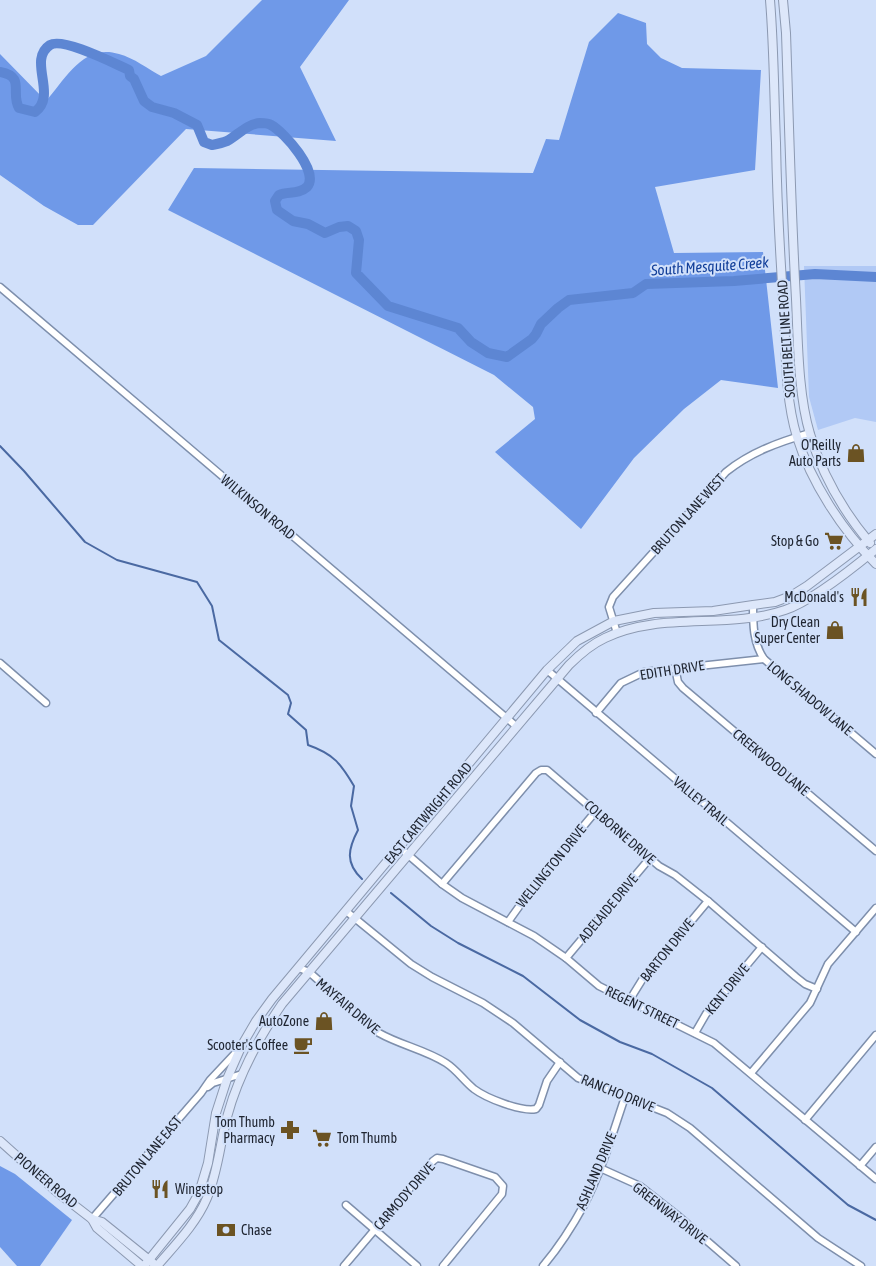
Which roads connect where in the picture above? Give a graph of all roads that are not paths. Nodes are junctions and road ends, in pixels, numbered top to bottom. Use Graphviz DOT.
graph roads {
  1 [pos="770,0"];
  2 [pos="783,0"];
  3 [pos="0,287"];
  4 [pos="810,433"];
  5 [pos="796,437"];
  6 [pos="876,534"];
  7 [pos="868,540"];
  8 [pos="860,547"];
  9 [pos="876,549"];
  10 [pos="868,556"];
  11 [pos="876,564"];
  12 [pos="753,606"];
  13 [pos="753,617"];
  14 [pos="614,621"];
  15 [pos="617,633"];
  16 [pos="764,659"];
  17 [pos="0,663"];
  18 [pos="675,668"];
  19 [pos="547,670"];
  20 [pos="556,678"];
  21 [pos="46,703"];
  22 [pos="596,713"];
  23 [pos="507,718"];
  24 [pos="516,726"];
  25 [pos="876,754"];
  26 [pos="596,812"];
  27 [pos="399,847"];
  28 [pos="876,851"];
  29 [pos="408,855"];
  30 [pos="650,858"];
  31 [pos="442,884"];
  32 [pos="708,901"];
  33 [pos="876,908"];
  34 [pos="346,911"];
  35 [pos="354,918"];
  36 [pos="508,922"];
  37 [pos="856,932"];
  38 [pos="762,947"];
  39 [pos="566,958"];
  40 [pos="299,968"];
  41 [pos="309,972"];
  42 [pos="817,989"];
  43 [pos="629,1002"];
  44 [pos="695,1033"];
  45 [pos="248,1034"];
  46 [pos="876,1035"];
  47 [pos="258,1040"];
  48 [pos="242,1046"];
  49 [pos="560,1062"];
  50 [pos="750,1073"];
  51 [pos="242,1074"];
  52 [pos="227,1079"];
  53 [pos="201,1093"];
  54 [pos="625,1096"];
  55 [pos="805,1120"];
  56 [pos="0,1141"];
  57 [pos="876,1147"];
  58 [pos="210,1152"];
  59 [pos="220,1154"];
  60 [pos="860,1166"];
  61 [pos="600,1168"];
  62 [pos="876,1179"];
  63 [pos="346,1205"];
  64 [pos="92,1219"];
  65 [pos="374,1230"];
  66 [pos="145,1264"];
  67 [pos="157,1266"];
  68 [pos="344,1266"];
  69 [pos="417,1266"];
  70 [pos="443,1266"];
  71 [pos="543,1266"];
  72 [pos="736,1266"];
  73 [pos="860,1266"];
  1 -- 5 [label="main road, SOUTH BELT LINE ROAD"];
  2 -- 4 [label="main road, SOUTH BELT LINE ROAD"];
  3 -- 23 [label="street, WILKINSON ROAD"];
  4 -- 5 [label="street, BRUTON LANE WEST"];
  4 -- 7 [label="main road, SOUTH BELT LINE ROAD"];
  5 -- 8 [label="main road, SOUTH BELT LINE ROAD"];
  5 -- 14 [label="street, BRUTON LANE WEST"];
  6 -- 7 [label="main road, EAST CARTWRIGHT ROAD"];
  7 -- 8 [label="main road, EAST CARTWRIGHT ROAD"];
  7 -- 9 [label="main road, SOUTH BELT LINE ROAD"];
  8 -- 10 [label="main road, SOUTH BELT LINE ROAD"];
  8 -- 12 [label="main road, EAST CARTWRIGHT ROAD"];
  9 -- 10 [label="main road, EAST CARTWRIGHT ROAD"];
  10 -- 11 [label="main road, SOUTH BELT LINE ROAD"];
  10 -- 13 [label="main road, EAST CARTWRIGHT ROAD"];
  12 -- 13 [label="street, LONG SHADOW LANE"];
  12 -- 14 [label="main road, EAST CARTWRIGHT ROAD"];
  13 -- 15 [label="main road, EAST CARTWRIGHT ROAD"];
  13 -- 16 [label="street, LONG SHADOW LANE"];
  14 -- 15 [label="street, BRUTON LANE WEST"];
  14 -- 19 [label="main road, EAST CARTWRIGHT ROAD"];
  15 -- 20 [label="main road, EAST CARTWRIGHT ROAD"];
  16 -- 18 [label="street, EDITH DRIVE"];
  16 -- 25 [label="street, LONG SHADOW LANE"];
  17 -- 21 [label="street"];
  18 -- 22 [label="street, EDITH DRIVE"];
  18 -- 28 [label="street, CREEKWOOD LANE"];
  19 -- 20 [label="street, VALLEY TRAIL"];
  19 -- 23 [label="main road, EAST CARTWRIGHT ROAD"];
  20 -- 22 [label="street, VALLEY TRAIL"];
  20 -- 24 [label="main road, EAST CARTWRIGHT ROAD"];
  22 -- 37 [label="street, VALLEY TRAIL"];
  23 -- 24 [label="street, WILKINSON ROAD"];
  23 -- 27 [label="main road, EAST CARTWRIGHT ROAD"];
  24 -- 29 [label="main road, EAST CARTWRIGHT ROAD"];
  26 -- 30 [label="street, COLBORNE DRIVE"];
  26 -- 31 [label="street, COLBORNE DRIVE"];
  26 -- 36 [label="street, WELLINGTON DRIVE"];
  27 -- 29 [label="street, REGENT STREET"];
  27 -- 34 [label="main road, EAST CARTWRIGHT ROAD"];
  29 -- 31 [label="street, REGENT STREET"];
  29 -- 35 [label="main road, EAST CARTWRIGHT ROAD"];
  30 -- 32 [label="street, COLBORNE DRIVE"];
  30 -- 39 [label="street, ADELAIDE DRIVE"];
  31 -- 36 [label="street, REGENT STREET"];
  32 -- 38 [label="street, COLBORNE DRIVE"];
  32 -- 43 [label="street, BARTON DRIVE"];
  33 -- 37 [label="street"];
  34 -- 35 [label="street, RANCHO DRIVE"];
  34 -- 40 [label="main road, EAST CARTWRIGHT ROAD"];
  35 -- 41 [label="main road, EAST CARTWRIGHT ROAD"];
  35 -- 49 [label="street, RANCHO DRIVE"];
  36 -- 39 [label="street, REGENT STREET"];
  37 -- 42 [label="street"];
  38 -- 42 [label="street, COLBORNE DRIVE"];
  38 -- 44 [label="street, KENT DRIVE"];
  39 -- 43 [label="street, REGENT STREET"];
  40 -- 41 [label="street, MAYFAIR DRIVE"];
  40 -- 45 [label="main road, EAST CARTWRIGHT ROAD"];
  41 -- 47 [label="main road, EAST CARTWRIGHT ROAD"];
  41 -- 49 [label="street, MAYFAIR DRIVE"];
  42 -- 50 [label="street"];
  43 -- 44 [label="street, REGENT STREET"];
  44 -- 50 [label="street, REGENT STREET"];
  45 -- 47 [label="main road"];
  45 -- 48 [label="main road, EAST CARTWRIGHT ROAD"];
  46 -- 55 [label="street"];
  47 -- 51 [label="main road, EAST CARTWRIGHT ROAD"];
  48 -- 52 [label="main road, EAST CARTWRIGHT ROAD"];
  48 -- 53 [label="street, BRUTON LANE EAST"];
  49 -- 54 [label="street, RANCHO DRIVE"];
  50 -- 55 [label="street, REGENT STREET"];
  51 -- 52 [label="street, BRUTON LANE EAST"];
  51 -- 59 [label="main road, EAST CARTWRIGHT ROAD"];
  52 -- 53 [label="street, BRUTON LANE EAST"];
  52 -- 58 [label="main road, EAST CARTWRIGHT ROAD"];
  53 -- 64 [label="street, BRUTON LANE EAST"];
  54 -- 61 [label="street, ASHLAND DRIVE"];
  54 -- 73 [label="street, RANCHO DRIVE"];
  55 -- 60 [label="street, REGENT STREET"];
  56 -- 64 [label="main road, PIONEER ROAD"];
  57 -- 60 [label="street"];
  58 -- 59 [label="main road"];
  58 -- 66 [label="main road, EAST CARTWRIGHT ROAD"];
  59 -- 67 [label="main road, EAST CARTWRIGHT ROAD"];
  60 -- 62 [label="street, REGENT STREET"];
  61 -- 71 [label="street, ASHLAND DRIVE"];
  61 -- 72 [label="street, GREENWAY DRIVE"];
  63 -- 65 [label="street"];
  64 -- 66 [label="main road, PIONEER ROAD"];
  65 -- 68 [label="street, CARMODY DRIVE"];
  65 -- 69 [label="street"];
  65 -- 70 [label="street, CARMODY DRIVE"];
  66 -- 67 [label="main road, PIONEER ROAD"];
}
